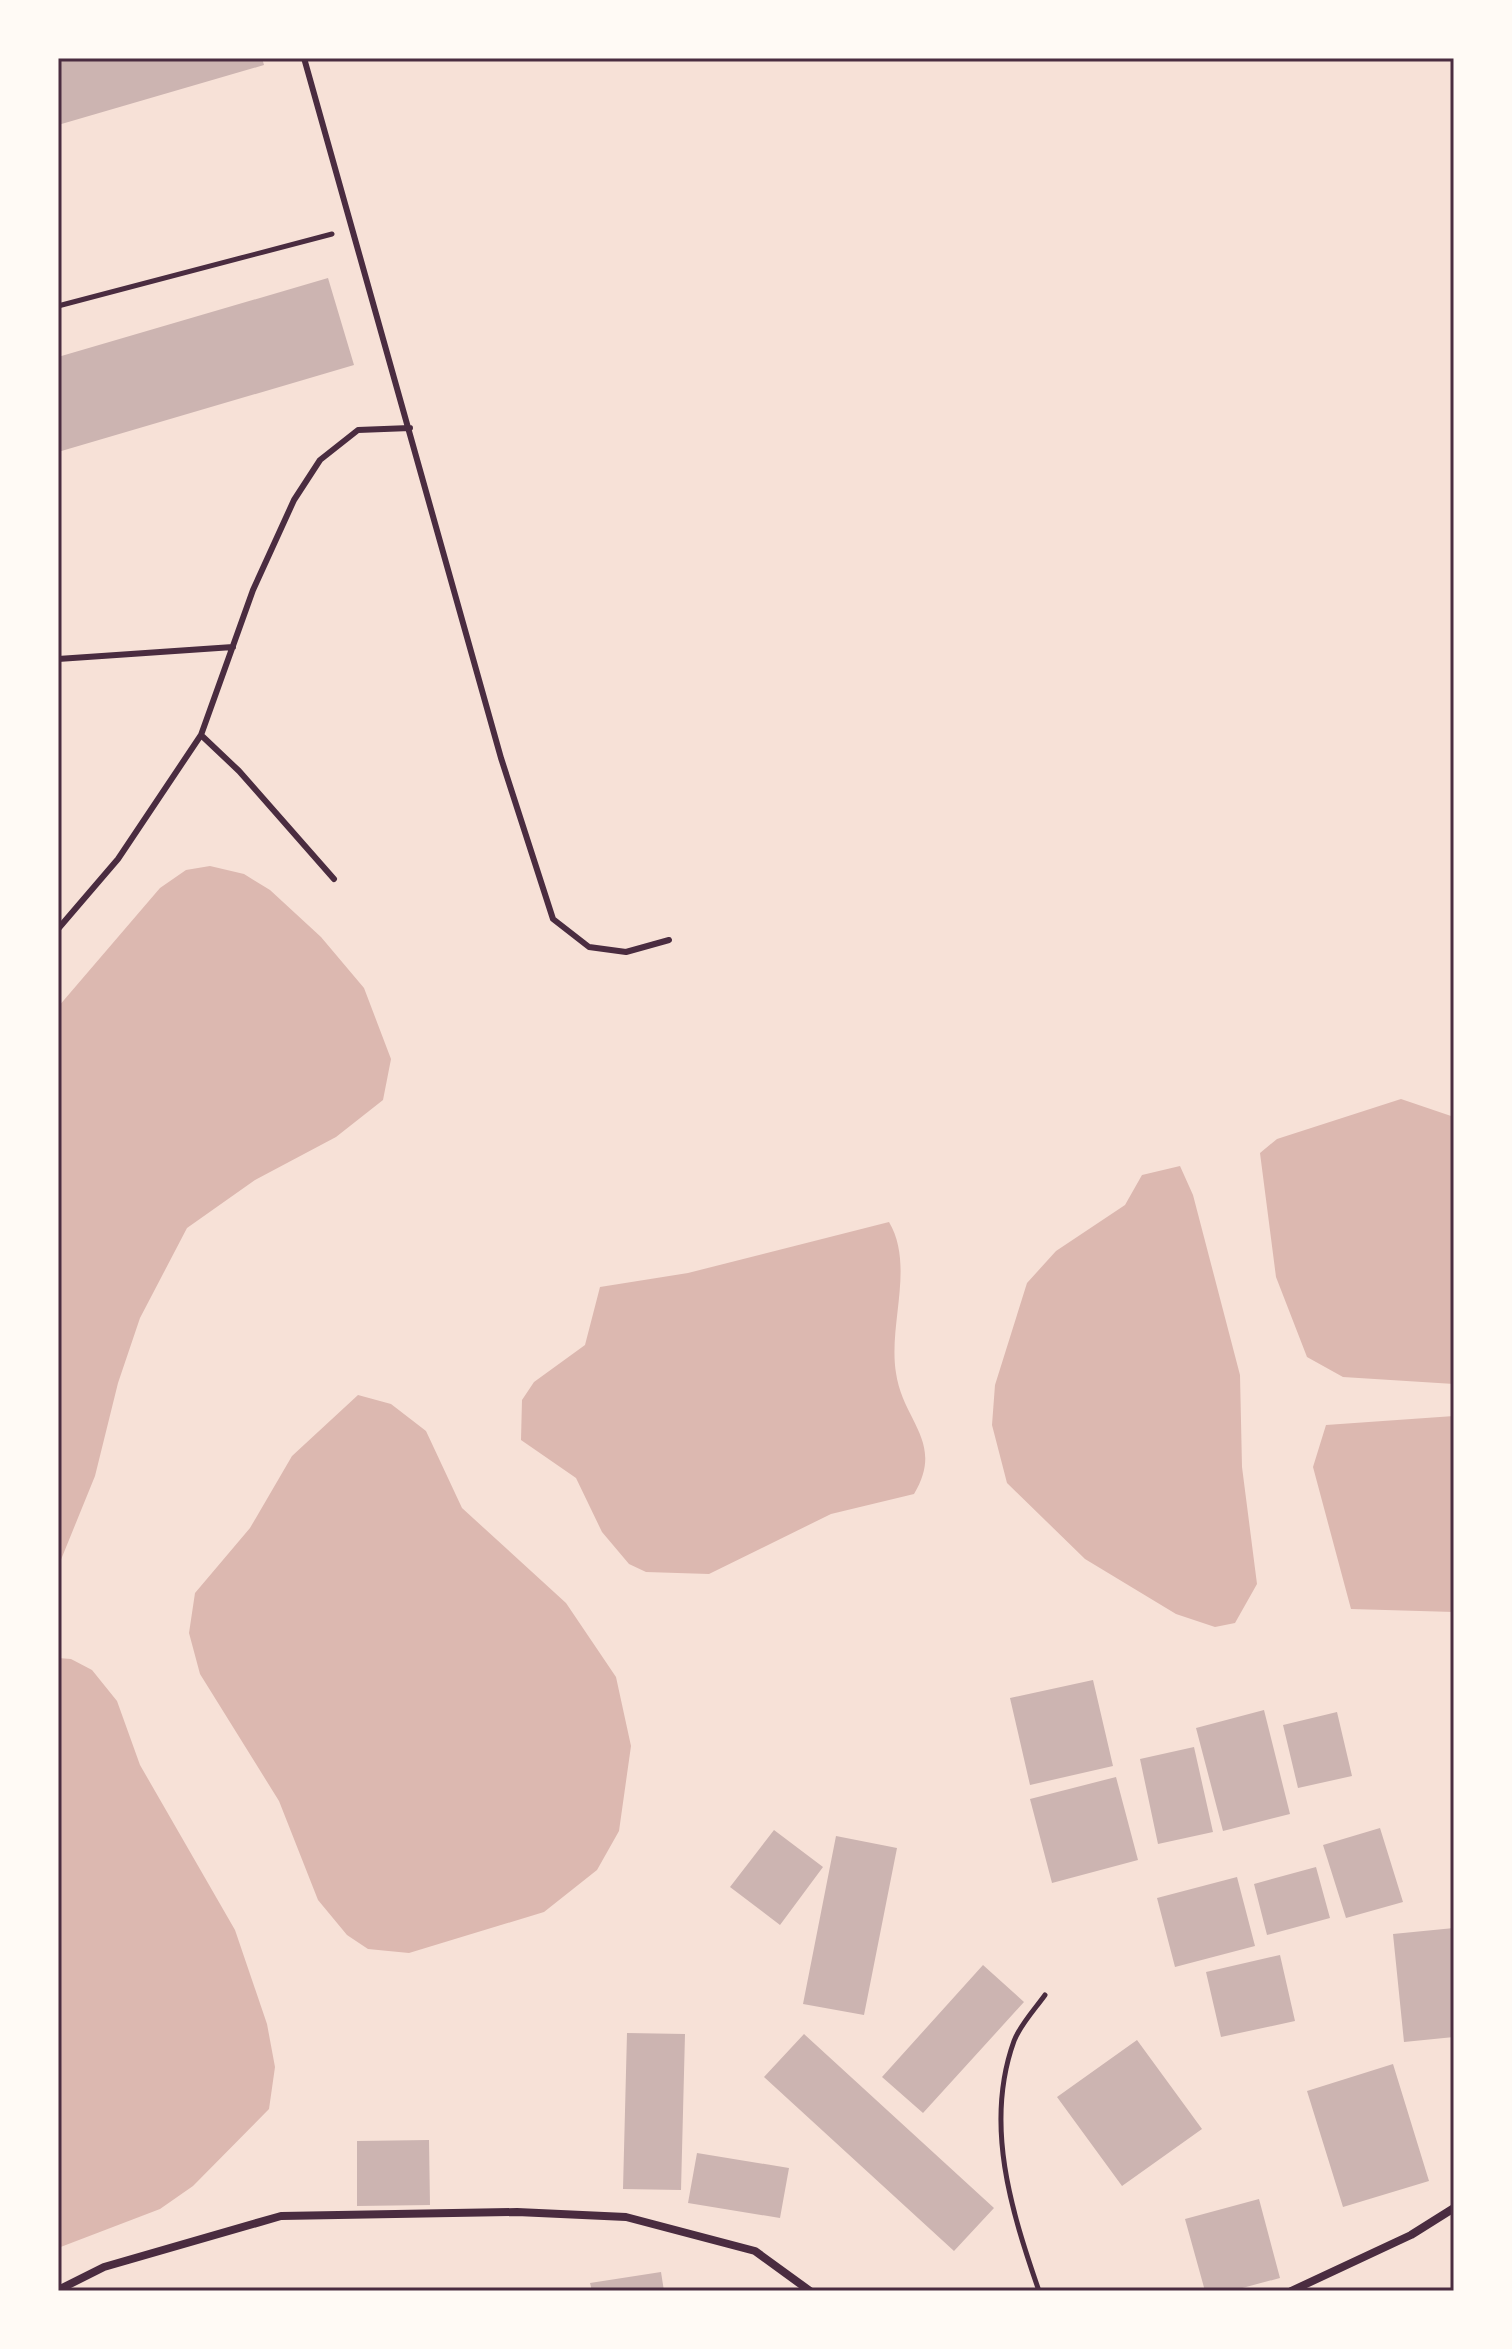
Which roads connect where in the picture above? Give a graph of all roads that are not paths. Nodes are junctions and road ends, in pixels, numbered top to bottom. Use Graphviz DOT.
graph roads {
  1 [pos="304,58"];
  2 [pos="410,428"];
  3 [pos="233,647"];
  4 [pos="58,659"];
  5 [pos="201,735"];
  6 [pos="334,879"];
  7 [pos="58,929"];
  8 [pos="669,940"];
  9 [pos="1454,2208"];
  10 [pos="58,2290"];
  11 [pos="810,2291"];
  12 [pos="1291,2291"];
  1 -- 2 [label="lane"];
  2 -- 3 [label="lane"];
  2 -- 8 [label="lane"];
  3 -- 4 [label="lane"];
  3 -- 5 [label="lane"];
  5 -- 6 [label="lane"];
  5 -- 7 [label="lane"];
  9 -- 12 [label="street"];
  10 -- 11 [label="street"];
}
